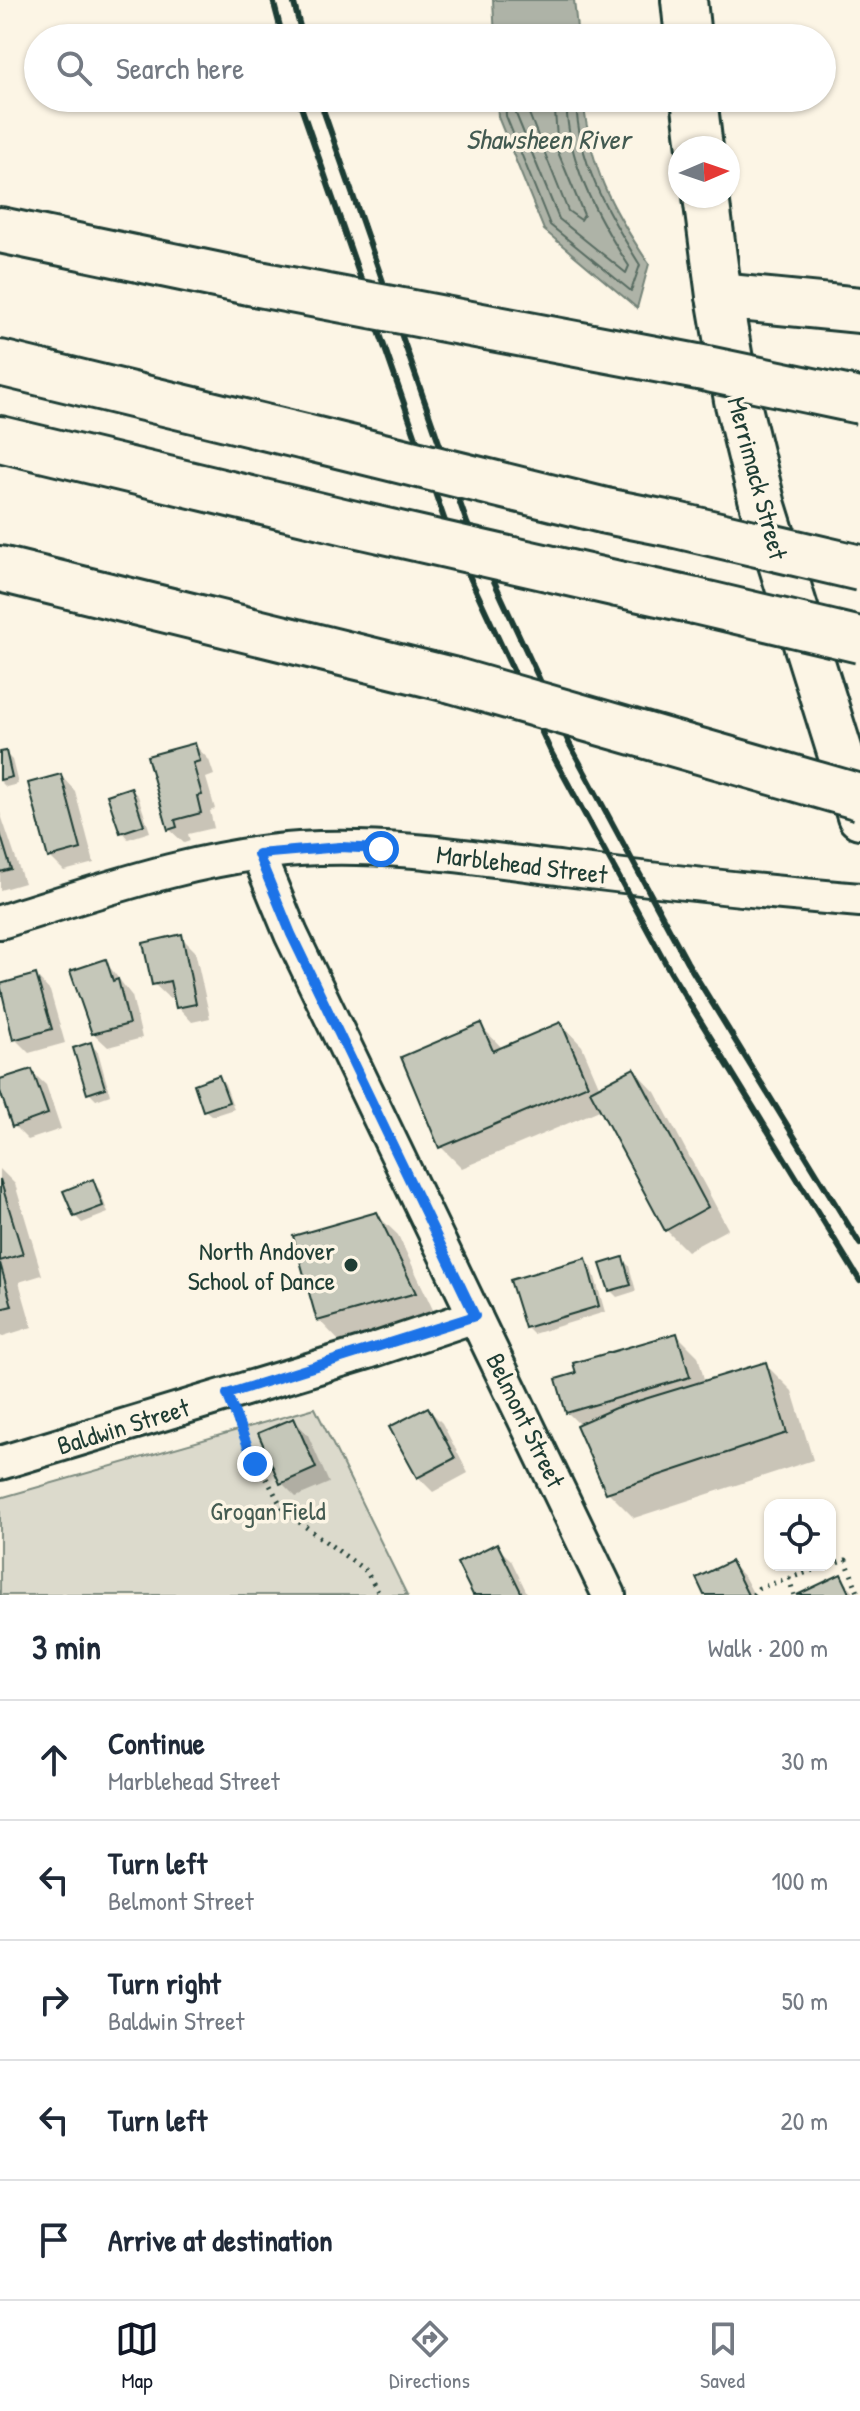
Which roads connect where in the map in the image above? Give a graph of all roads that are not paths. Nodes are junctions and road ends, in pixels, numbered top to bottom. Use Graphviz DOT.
graph roads {
  1 [pos="684,0"];
  2 [pos="687,24"];
  3 [pos="696,112"];
  4 [pos="699,136"];
  5 [pos="708,208"];
  6 [pos="0,230"];
  7 [pos="719,296"];
  8 [pos="860,310"];
  9 [pos="0,363"];
  10 [pos="860,401"];
  11 [pos="0,439"];
  12 [pos="860,568"];
  13 [pos="0,569"];
  14 [pos="860,640"];
  15 [pos="860,797"];
  16 [pos="860,816"];
  17 [pos="258,854"];
  18 [pos="860,900"];
  19 [pos="0,922"];
  20 [pos="475,1316"];
  21 [pos="0,1463"];
  22 [pos="609,1595"];
  1 -- 2 [label="main road"];
  3 -- 4 [label="main road"];
  5 -- 7 [label="main road, Merrimack Street"];
  6 -- 10 [label="main road, bridge"];
  7 -- 8 [label="main road"];
  7 -- 16 [label="main road, Merrimack Street"];
  9 -- 12 [label="main road, bridge"];
  11 -- 14 [label="main road, bridge"];
  13 -- 15 [label="main road, bridge"];
  17 -- 18 [label="street, Marblehead Street"];
  17 -- 19 [label="street, Marblehead Street"];
  17 -- 20 [label="street, Belmont Street"];
  20 -- 21 [label="street, Baldwin Street"];
  20 -- 22 [label="street, Belmont Street"];
}
